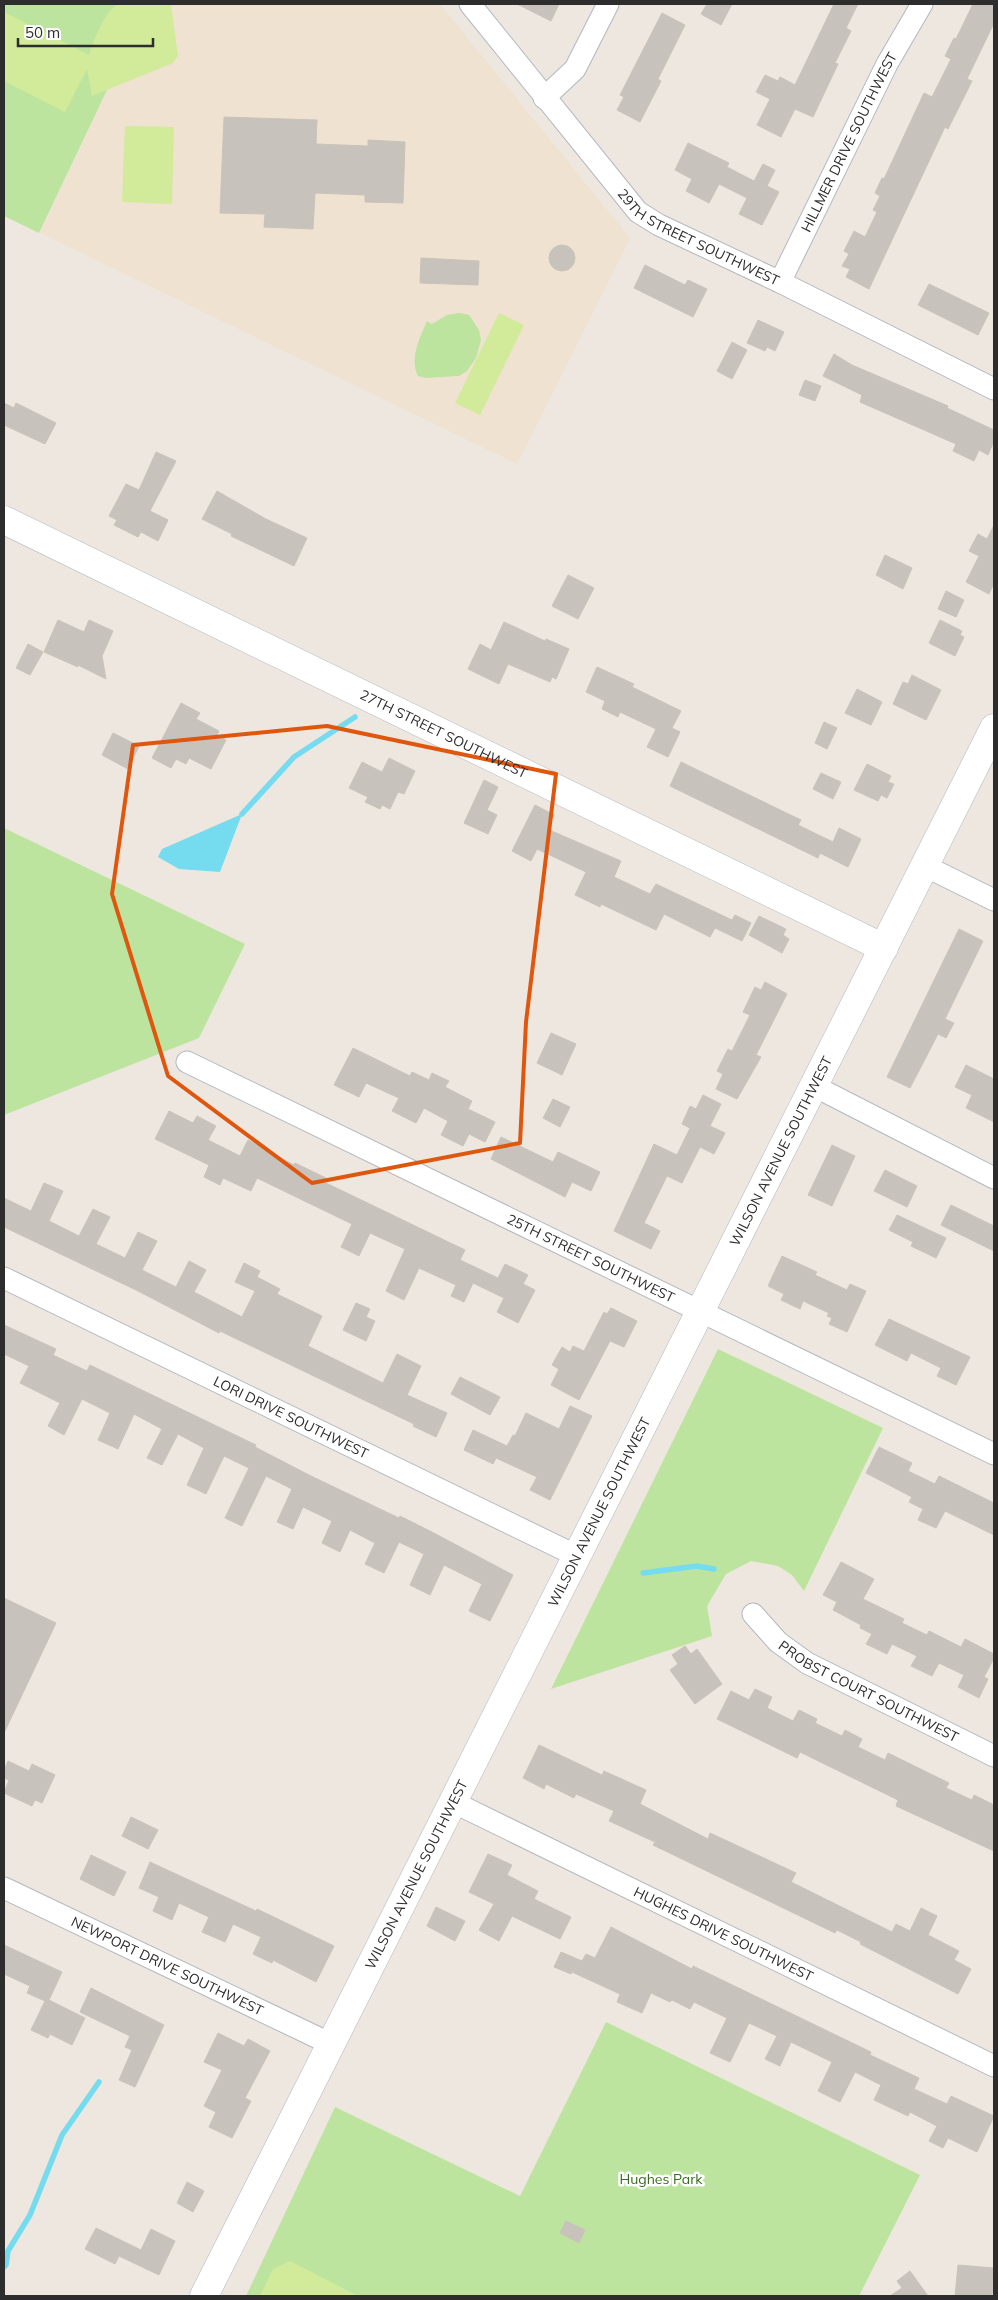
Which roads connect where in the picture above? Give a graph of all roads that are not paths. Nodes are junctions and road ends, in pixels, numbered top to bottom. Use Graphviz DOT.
graph roads {
  1 [pos="470,4"];
  2 [pos="608,4"];
  3 [pos="922,4"];
  4 [pos="544,98"];
  5 [pos="780,282"];
  6 [pos="994,389"];
  7 [pos="4,520"];
  8 [pos="994,728"];
  9 [pos="925,866"];
  10 [pos="994,900"];
  11 [pos="884,948"];
  12 [pos="187,1062"];
  13 [pos="814,1086"];
  14 [pos="994,1178"];
  15 [pos="4,1278"];
  16 [pos="700,1311"];
  17 [pos="994,1454"];
  18 [pos="577,1556"];
  19 [pos="753,1614"];
  20 [pos="994,1756"];
  21 [pos="453,1802"];
  22 [pos="4,1888"];
  23 [pos="331,2044"];
  24 [pos="994,2066"];
  25 [pos="204,2296"];
  1 -- 4 [label="street, 29TH STREET SOUTHWEST"];
  2 -- 4 [label="street"];
  3 -- 5 [label="street, HILLMER DRIVE SOUTHWEST"];
  4 -- 5 [label="street, 29TH STREET SOUTHWEST"];
  5 -- 6 [label="street, 29TH STREET SOUTHWEST"];
  7 -- 11 [label="main road, 27TH STREET SOUTHWEST"];
  8 -- 9 [label="main road, WILSON AVENUE SOUTHWEST"];
  9 -- 10 [label="street"];
  9 -- 11 [label="main road, WILSON AVENUE SOUTHWEST"];
  11 -- 13 [label="main road, WILSON AVENUE SOUTHWEST"];
  12 -- 16 [label="street, 25TH STREET SOUTHWEST"];
  13 -- 14 [label="street"];
  13 -- 16 [label="main road, WILSON AVENUE SOUTHWEST"];
  15 -- 18 [label="street, LORI DRIVE SOUTHWEST"];
  16 -- 17 [label="street, 25TH STREET SOUTHWEST"];
  16 -- 18 [label="main road, WILSON AVENUE SOUTHWEST"];
  18 -- 21 [label="main road, WILSON AVENUE SOUTHWEST"];
  19 -- 20 [label="street, PROBST COURT SOUTHWEST"];
  21 -- 23 [label="main road, WILSON AVENUE SOUTHWEST"];
  21 -- 24 [label="street, HUGHES DRIVE SOUTHWEST"];
  22 -- 23 [label="street, NEWPORT DRIVE SOUTHWEST"];
  23 -- 25 [label="main road, WILSON AVENUE SOUTHWEST"];
}
